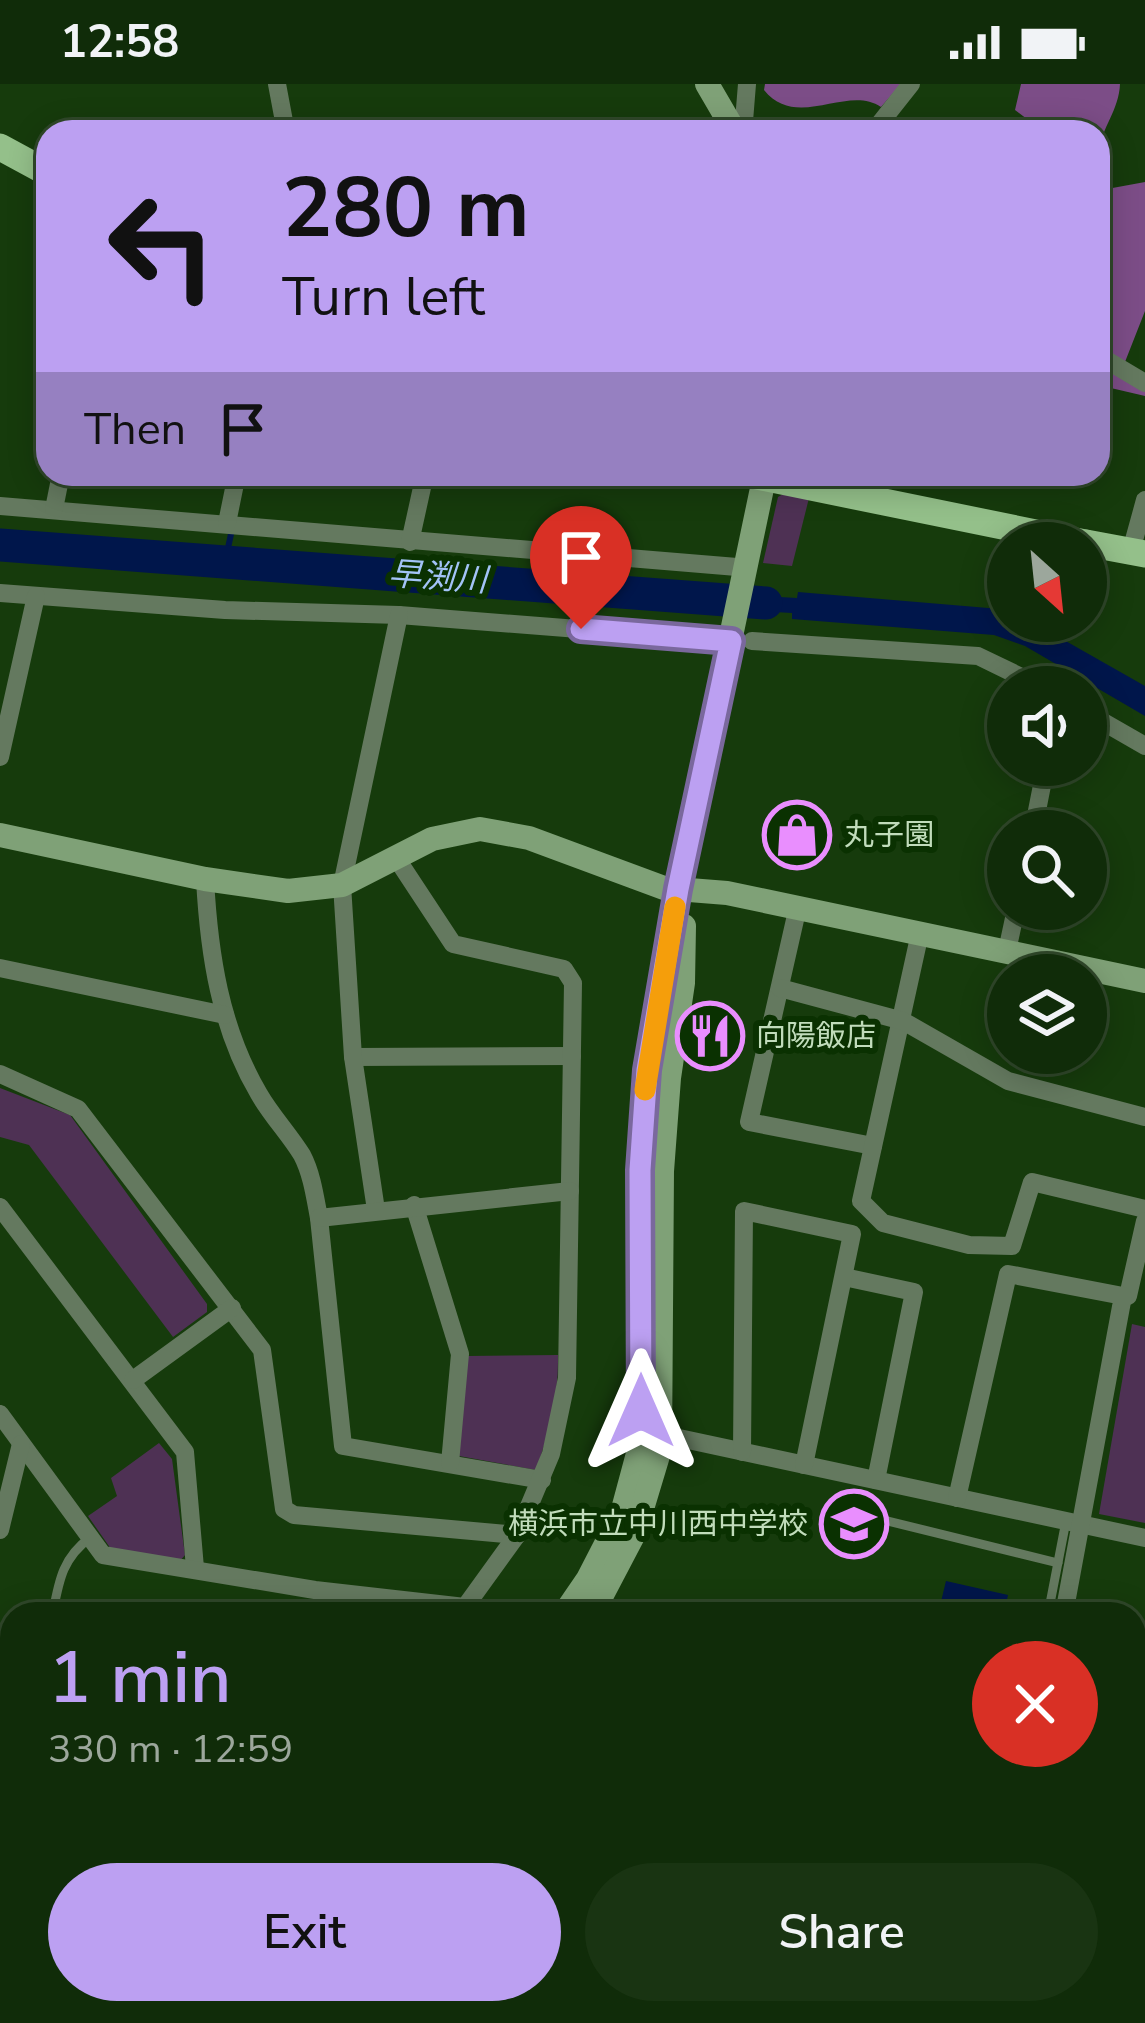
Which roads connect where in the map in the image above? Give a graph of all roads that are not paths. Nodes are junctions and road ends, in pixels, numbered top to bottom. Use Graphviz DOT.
graph roads {
  1 [pos="277,84"];
  2 [pos="707,84"];
  3 [pos="747,84"];
  4 [pos="911,84"];
  5 [pos="284,120"];
  6 [pos="730,120"];
  7 [pos="744,120"];
  8 [pos="882,120"];
  9 [pos="0,146"];
  10 [pos="36,166"];
  11 [pos="1110,362"];
  12 [pos="1145,383"];
  13 [pos="59,486"];
  14 [pos="235,486"];
  15 [pos="422,486"];
  16 [pos="757,486"];
  17 [pos="810,486"];
  18 [pos="1145,500"];
  19 [pos="0,506"];
  20 [pos="54,509"];
  21 [pos="227,523"];
  22 [pos="987,525"];
  23 [pos="410,542"];
  24 [pos="1107,549"];
  25 [pos="1138,553"];
  26 [pos="742,567"];
  27 [pos="0,593"];
  28 [pos="36,596"];
  29 [pos="399,615"];
  30 [pos="741,641"];
  31 [pos="998,666"];
  32 [pos="1107,724"];
  33 [pos="1145,746"];
  34 [pos="0,757"];
  35 [pos="0,836"];
  36 [pos="397,859"];
  37 [pos="206,879"];
  38 [pos="342,885"];
  39 [pos="678,889"];
  40 [pos="797,911"];
  41 [pos="1011,930"];
  42 [pos="920,933"];
  43 [pos="1006,951"];
  44 [pos="0,968"];
  45 [pos="1145,981"];
  46 [pos="780,988"];
  47 [pos="225,1015"];
  48 [pos="903,1021"];
  49 [pos="572,1056"];
  50 [pos="353,1058"];
  51 [pos="0,1074"];
  52 [pos="1145,1117"];
  53 [pos="873,1145"];
  54 [pos="570,1191"];
  55 [pos="414,1205"];
  56 [pos="0,1207"];
  57 [pos="1145,1209"];
  58 [pos="376,1210"];
  59 [pos="319,1218"];
  60 [pos="1145,1221"];
  61 [pos="844,1277"];
  62 [pos="1123,1296"];
  63 [pos="232,1308"];
  64 [pos="133,1380"];
  65 [pos="0,1414"];
  66 [pos="651,1432"];
  67 [pos="21,1444"];
  68 [pos="742,1451"];
  69 [pos="450,1463"];
  70 [pos="804,1465"];
  71 [pos="542,1480"];
  72 [pos="876,1480"];
  73 [pos="956,1498"];
  74 [pos="843,1510"];
  75 [pos="1074,1523"];
  76 [pos="0,1530"];
  77 [pos="518,1535"];
  78 [pos="91,1537"];
  79 [pos="1145,1538"];
  80 [pos="1058,1563"];
  81 [pos="196,1568"];
  82 [pos="55,1602"];
  83 [pos="421,1602"];
  84 [pos="469,1602"];
  85 [pos="572,1602"];
  86 [pos="598,1602"];
  87 [pos="1050,1602"];
  88 [pos="1065,1602"];
  1 -- 5 [label="street"];
  2 -- 6 [label="street"];
  3 -- 7 [label="street"];
  4 -- 8 [label="street"];
  9 -- 10 [label="main road"];
  11 -- 12 [label="street"];
  13 -- 20 [label="street"];
  14 -- 21 [label="street"];
  15 -- 23 [label="street"];
  16 -- 26 [label="street"];
  17 -- 22 [label="main road"];
  18 -- 25 [label="street"];
  19 -- 20 [label="street"];
  20 -- 21 [label="street"];
  21 -- 23 [label="street"];
  23 -- 26 [label="street"];
  24 -- 25 [label="main road"];
  26 -- 30 [label="street"];
  27 -- 28 [label="street"];
  28 -- 29 [label="street"];
  28 -- 34 [label="street"];
  29 -- 30 [label="street"];
  29 -- 38 [label="street"];
  30 -- 31 [label="street"];
  30 -- 39 [label="street"];
  32 -- 33 [label="street"];
  35 -- 37 [label="street"];
  36 -- 38 [label="street"];
  36 -- 39 [label="street"];
  36 -- 49 [label="street"];
  37 -- 38 [label="street"];
  37 -- 47 [label="street"];
  38 -- 50 [label="street"];
  39 -- 40 [label="street"];
  39 -- 66 [label="street"];
  40 -- 42 [label="street"];
  40 -- 46 [label="street"];
  41 -- 43 [label="street"];
  42 -- 43 [label="street"];
  42 -- 48 [label="street"];
  43 -- 45 [label="street"];
  44 -- 47 [label="street"];
  46 -- 48 [label="street"];
  46 -- 53 [label="street"];
  47 -- 59 [label="street"];
  48 -- 52 [label="street"];
  48 -- 53 [label="street"];
  49 -- 50 [label="street"];
  49 -- 54 [label="street"];
  50 -- 58 [label="street"];
  51 -- 63 [label="street"];
  53 -- 57 [label="street"];
  54 -- 55 [label="street"];
  54 -- 71 [label="street"];
  55 -- 58 [label="street"];
  55 -- 69 [label="street"];
  56 -- 64 [label="street"];
  58 -- 59 [label="street"];
  59 -- 69 [label="street"];
  60 -- 62 [label="street"];
  61 -- 68 [label="street"];
  61 -- 70 [label="street"];
  61 -- 72 [label="street"];
  62 -- 73 [label="street"];
  62 -- 75 [label="street"];
  63 -- 64 [label="street"];
  63 -- 77 [label="street"];
  64 -- 81 [label="street"];
  65 -- 67 [label="street"];
  66 -- 68 [label="street"];
  66 -- 85 [label="street"];
  66 -- 86 [label="street"];
  67 -- 76 [label="street"];
  67 -- 78 [label="street"];
  68 -- 70 [label="street"];
  69 -- 71 [label="street"];
  70 -- 72 [label="street"];
  71 -- 77 [label="street"];
  72 -- 73 [label="street"];
  73 -- 75 [label="street"];
  74 -- 80 [label="lane"];
  75 -- 79 [label="street"];
  75 -- 80 [label="lane"];
  75 -- 88 [label="street"];
  77 -- 84 [label="street"];
  78 -- 81 [label="street"];
  78 -- 82 [label="lane"];
  80 -- 87 [label="lane"];
  81 -- 83 [label="street"];
}
